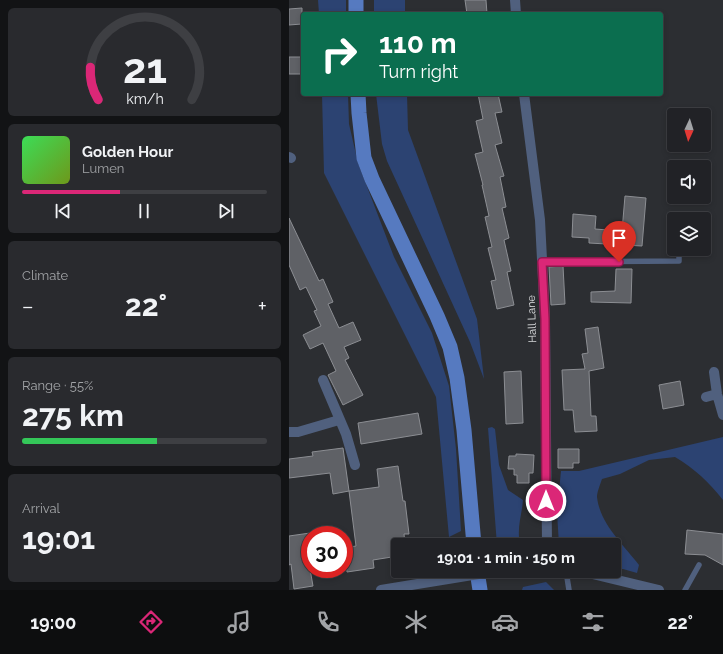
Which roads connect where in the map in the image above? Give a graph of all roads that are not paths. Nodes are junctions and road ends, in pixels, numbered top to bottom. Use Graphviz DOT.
graph roads {
  1 [pos="515,0"];
  2 [pos="516,12"];
  3 [pos="524,96"];
  4 [pos="679,256"];
  5 [pos="542,262"];
  6 [pos="714,372"];
  7 [pos="323,380"];
  8 [pos="717,394"];
  9 [pos="706,397"];
  10 [pos="723,415"];
  11 [pos="339,420"];
  12 [pos="289,432"];
  13 [pos="355,466"];
  14 [pos="547,538"];
  15 [pos="699,565"];
  16 [pos="448,578"];
  17 [pos="567,578"];
  18 [pos="609,578"];
  19 [pos="381,590"];
  20 [pos="569,590"];
  21 [pos="659,590"];
  22 [pos="685,590"];
  1 -- 2 [label="street"];
  3 -- 5 [label="street, Hall Lane"];
  4 -- 5 [label="lane"];
  5 -- 14 [label="street, Hall Lane"];
  6 -- 8 [label="street"];
  7 -- 11 [label="street"];
  8 -- 9 [label="street"];
  8 -- 10 [label="street"];
  11 -- 12 [label="street"];
  11 -- 13 [label="street"];
  15 -- 22 [label="lane"];
  16 -- 19 [label="street"];
  17 -- 20 [label="lane"];
  18 -- 21 [label="street"];
}
